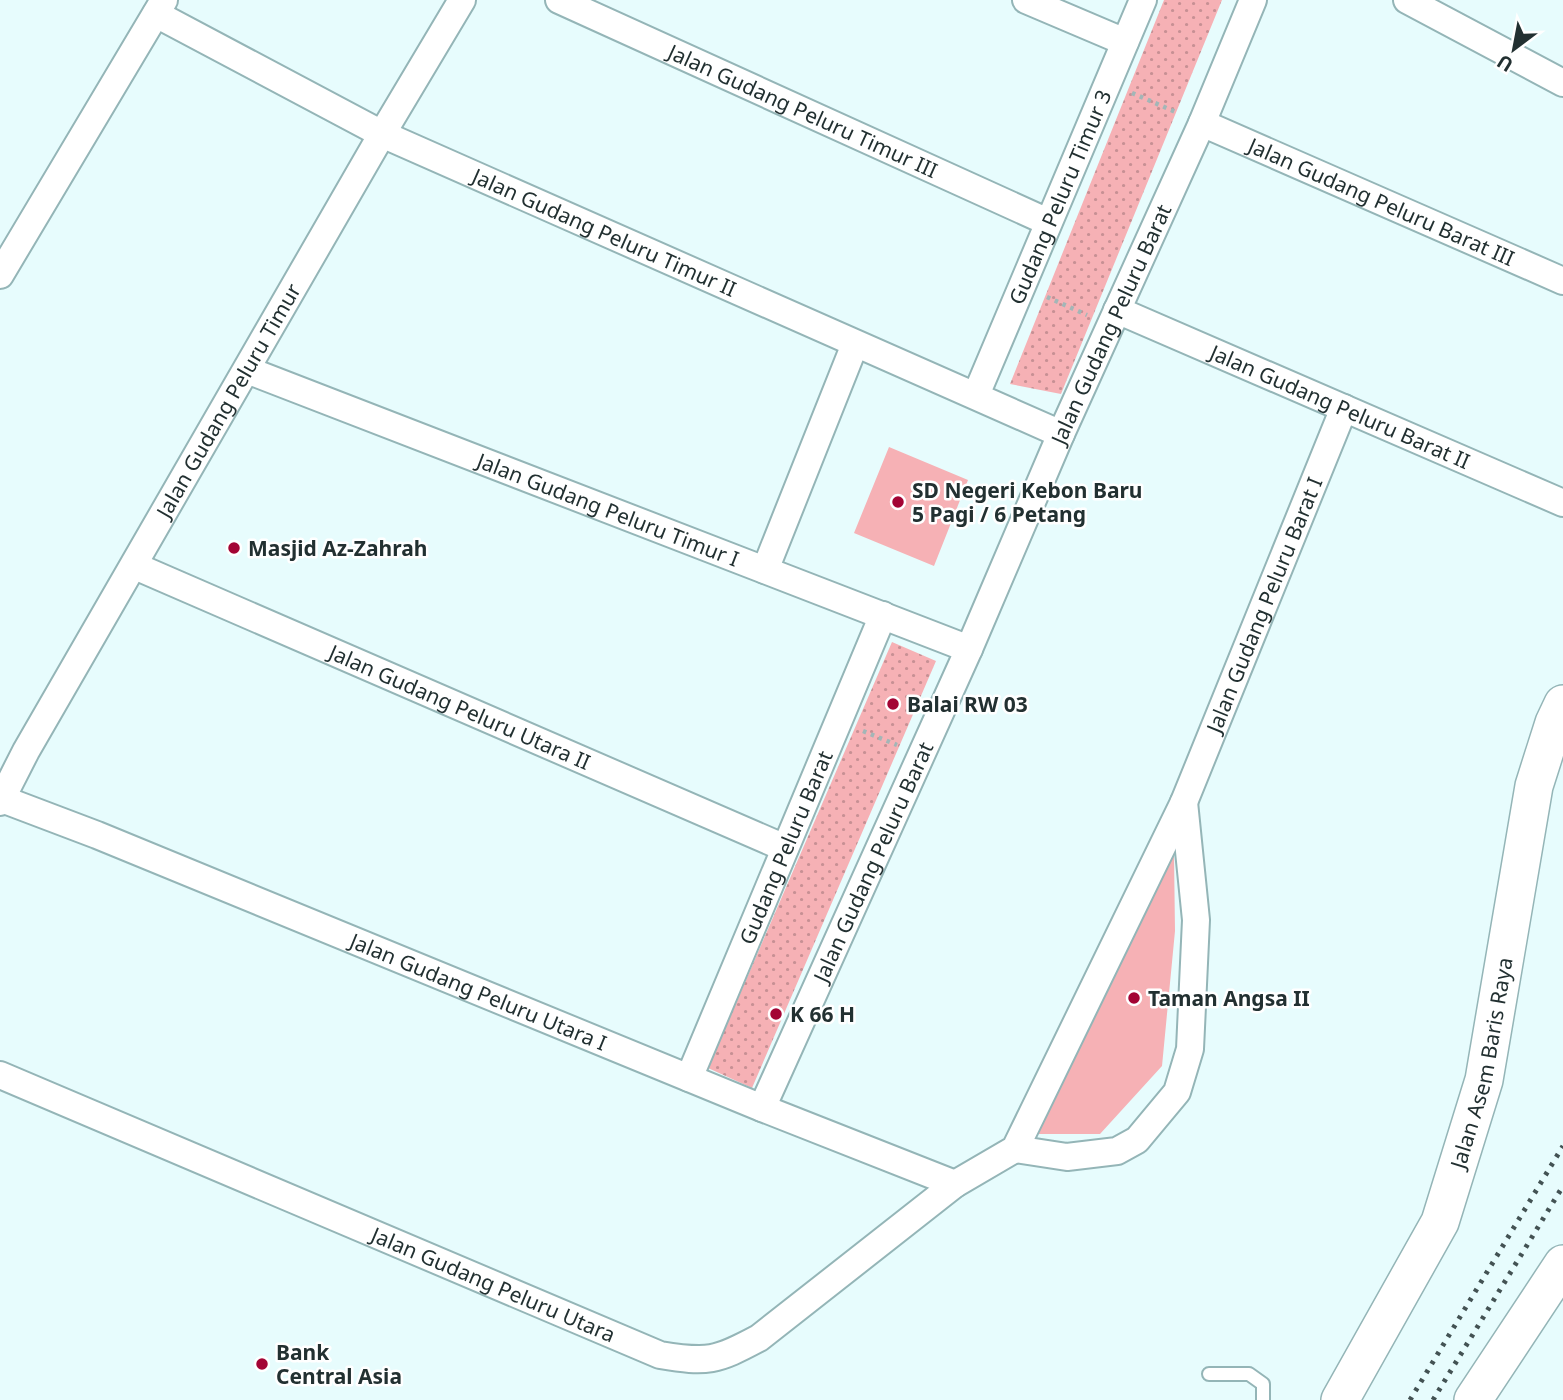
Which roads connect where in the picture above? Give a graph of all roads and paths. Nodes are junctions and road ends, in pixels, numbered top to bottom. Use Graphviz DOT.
graph roads {
  1 [pos="462,0"];
  2 [pos="559,0"];
  3 [pos="1026,0"];
  4 [pos="1143,0"];
  5 [pos="1253,0"];
  6 [pos="1407,0"];
  7 [pos="160,7"];
  8 [pos="600,9"];
  9 [pos="1125,43"];
  10 [pos="1108,83"];
  11 [pos="1563,83"];
  12 [pos="1202,123"];
  13 [pos="382,134"];
  14 [pos="1048,222"];
  15 [pos="0,275"];
  16 [pos="1563,281"];
  17 [pos="1022,285"];
  18 [pos="1114,318"];
  19 [pos="855,344"];
  20 [pos="247,370"];
  21 [pos="976,395"];
  22 [pos="1344,408"];
  23 [pos="1061,434"];
  24 [pos="1563,503"];
  25 [pos="135,566"];
  26 [pos="765,570"];
  27 [pos="883,615"];
  28 [pos="969,649"];
  29 [pos="1560,719"];
  30 [pos="838,721"];
  31 [pos="920,755"];
  32 [pos="1,800"];
  33 [pos="1184,802"];
  34 [pos="785,848"];
  35 [pos="0,1075"];
  36 [pos="689,1078"];
  37 [pos="762,1108"];
  38 [pos="1015,1149"];
  39 [pos="955,1184"];
  40 [pos="1563,1264"];
  41 [pos="1209,1374"];
  42 [pos="1263,1400"];
  43 [pos="1340,1400"];
  44 [pos="1473,1400"];
  1 -- 13 [label="street, Jalan Gudang Peluru Timur"];
  2 -- 8 [label="street, Jalan Gudang Peluru Timur III"];
  3 -- 9 [label="street"];
  4 -- 9 [label="street, Gudang Peluru Timur 3"];
  5 -- 12 [label="street, Jalan Gudang Peluru Barat"];
  6 -- 11 [label="street"];
  7 -- 13 [label="street, Jalan Gudang Peluru Timur II"];
  7 -- 15 [label="street"];
  8 -- 14 [label="street, Jalan Gudang Peluru Timur III"];
  9 -- 10 [label="street, Gudang Peluru Timur 3"];
  10 -- 12 [label="path"];
  10 -- 14 [label="street, Gudang Peluru Timur 3"];
  12 -- 16 [label="street, Jalan Gudang Peluru Barat III"];
  12 -- 18 [label="street, Jalan Gudang Peluru Barat"];
  13 -- 19 [label="street, Jalan Gudang Peluru Timur II"];
  13 -- 20 [label="street, Jalan Gudang Peluru Timur"];
  14 -- 17 [label="street, Gudang Peluru Timur 3"];
  17 -- 18 [label="path"];
  17 -- 21 [label="street, Gudang Peluru Timur 3"];
  18 -- 22 [label="street, Jalan Gudang Peluru Barat II"];
  18 -- 23 [label="street, Jalan Gudang Peluru Barat"];
  19 -- 21 [label="street, Jalan Gudang Peluru Timur II"];
  19 -- 26 [label="street"];
  20 -- 25 [label="street, Jalan Gudang Peluru Timur"];
  20 -- 26 [label="street, Jalan Gudang Peluru Timur I"];
  21 -- 23 [label="street, Jalan Gudang Peluru Timur II"];
  22 -- 24 [label="street, Jalan Gudang Peluru Barat II"];
  22 -- 33 [label="street, Jalan Gudang Peluru Barat I"];
  23 -- 28 [label="street, Jalan Gudang Peluru Barat"];
  25 -- 32 [label="street, Jalan Gudang Peluru Timur"];
  25 -- 34 [label="street, Jalan Gudang Peluru Utara II"];
  26 -- 27 [label="street, Jalan Gudang Peluru Timur I"];
  27 -- 28 [label="street, Jalan Gudang Peluru Timur I"];
  27 -- 30 [label="street, Gudang Peluru Barat"];
  28 -- 31 [label="street, Jalan Gudang Peluru Barat"];
  29 -- 43 [label="street, Jalan Asem Baris Raya"];
  30 -- 31 [label="path"];
  30 -- 34 [label="street, Gudang Peluru Barat"];
  31 -- 37 [label="street, Jalan Gudang Peluru Barat"];
  32 -- 36 [label="street, Jalan Gudang Peluru Utara I"];
  33 -- 38 [label="street, Jalan Gudang Peluru Barat I"];
  33 -- 38 [label="street, Jalan Gudang Peluru Barat I"];
  34 -- 36 [label="street, Gudang Peluru Barat"];
  35 -- 39 [label="street, Jalan Gudang Peluru Utara"];
  36 -- 37 [label="street, Jalan Gudang Peluru Utara I"];
  37 -- 39 [label="street, Jalan Gudang Peluru Utara I"];
  38 -- 39 [label="street"];
  40 -- 44 [label="street"];
  41 -- 42 [label="lane"];
}
